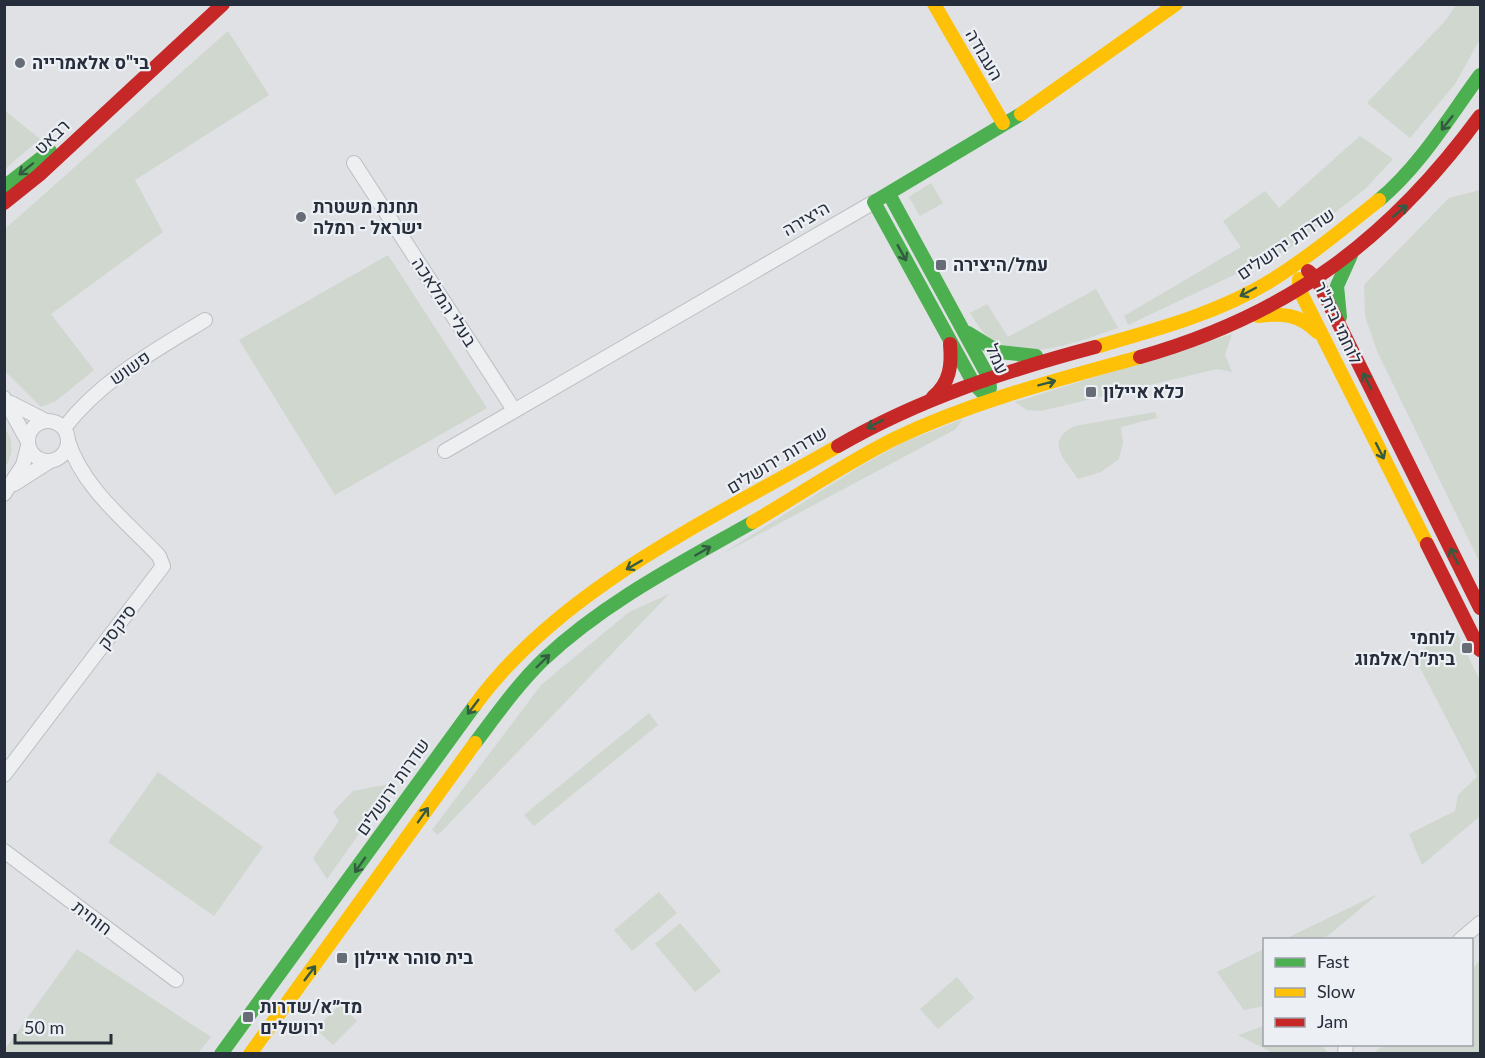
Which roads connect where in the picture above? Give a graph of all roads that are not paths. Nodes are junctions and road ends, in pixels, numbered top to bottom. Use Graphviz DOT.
graph roads {
  1 [pos="223,4"];
  2 [pos="934,4"];
  3 [pos="1176,4"];
  4 [pos="1480,75"];
  5 [pos="123,95"];
  6 [pos="1480,116"];
  7 [pos="1003,123"];
  8 [pos="354,163"];
  9 [pos="4,187"];
  10 [pos="889,194"];
  11 [pos="874,202"];
  12 [pos="4,203"];
  13 [pos="1372,234"];
  14 [pos="1298,262"];
  15 [pos="1316,278"];
  16 [pos="1299,288"];
  17 [pos="1250,317"];
  18 [pos="205,320"];
  19 [pos="962,328"];
  20 [pos="1344,336"];
  21 [pos="949,339"];
  22 [pos="1326,343"];
  23 [pos="1065,355"];
  24 [pos="990,378"];
  25 [pos="974,384"];
  26 [pos="5,399"];
  27 [pos="928,400"];
  28 [pos="992,400"];
  29 [pos="514,410"];
  30 [pos="46,421"];
  31 [pos="66,435"];
  32 [pos="28,443"];
  33 [pos="445,451"];
  34 [pos="52,461"];
  35 [pos="91,485"];
  36 [pos="7,490"];
  37 [pos="1480,608"];
  38 [pos="1480,650"];
  39 [pos="4,775"];
  40 [pos="6,853"];
  41 [pos="1480,922"];
  42 [pos="1461,938"];
  43 [pos="176,980"];
  44 [pos="221,1053"];
  45 [pos="250,1053"];
  1 -- 5 [label="main road, רבאט"];
  2 -- 7 [label="main road, העבודה"];
  3 -- 7 [label="main road, היצירה"];
  4 -- 14 [label="main road, שדרות ירושלים, one-way"];
  5 -- 9 [label="main road, רבאט, one-way"];
  5 -- 12 [label="main road, רבאט"];
  13 -- 6 [label="main road, one-way"];
  7 -- 10 [label="main road, היצירה"];
  8 -- 29 [label="street, בעלי המלאכה"];
  10 -- 11 [label="main road, היצירה"];
  10 -- 19 [label="main road, עמל"];
  11 -- 21 [label="main road, עמל, one-way"];
  11 -- 29 [label="street, היצירה"];
  13 -- 15 [label="main road"];
  13 -- 20 [label="main road"];
  14 -- 15 [label="main road, לוחמי בית\"ר"];
  14 -- 16 [label="main road, לוחמי בית\"ר"];
  14 -- 23 [label="main road, שדרות ירושלים, one-way"];
  15 -- 16 [label="main road"];
  15 -- 20 [label="main road, לוחמי בית\"ר"];
  16 -- 17 [label="main road"];
  16 -- 22 [label="main road, לוחמי בית\"ר"];
  17 -- 22 [label="main road"];
  28 -- 17 [label="main road, one-way"];
  18 -- 31 [label="street, פשוש"];
  19 -- 23 [label="main road"];
  19 -- 24 [label="main road, עמל"];
  37 -- 20 [label="main road, לוחמי בית\"ר, one-way"];
  21 -- 25 [label="main road, עמל"];
  21 -- 27 [label="main road"];
  22 -- 38 [label="main road, לוחמי בית\"ר, one-way"];
  23 -- 24 [label="main road, שדרות ירושלים"];
  24 -- 25 [label="main road, שדרות ירושלים"];
  24 -- 28 [label="main road, עמל"];
  25 -- 27 [label="main road, שדרות ירושלים"];
  25 -- 28 [label="main road, עמל"];
  26 -- 30 [label="street"];
  26 -- 32 [label="street"];
  27 -- 44 [label="main road, שדרות ירושלים, one-way"];
  45 -- 28 [label="main road, one-way"];
  29 -- 33 [label="street, היצירה"];
  30 -- 31 [label="street"];
  30 -- 32 [label="street"];
  31 -- 34 [label="street"];
  31 -- 35 [label="street, סיקסק"];
  32 -- 34 [label="street"];
  32 -- 36 [label="street"];
  34 -- 35 [label="street, סיקסק"];
  34 -- 36 [label="street"];
  35 -- 39 [label="street, סיקסק"];
  40 -- 43 [label="street, חוחית"];
  41 -- 42 [label="street"];
}
